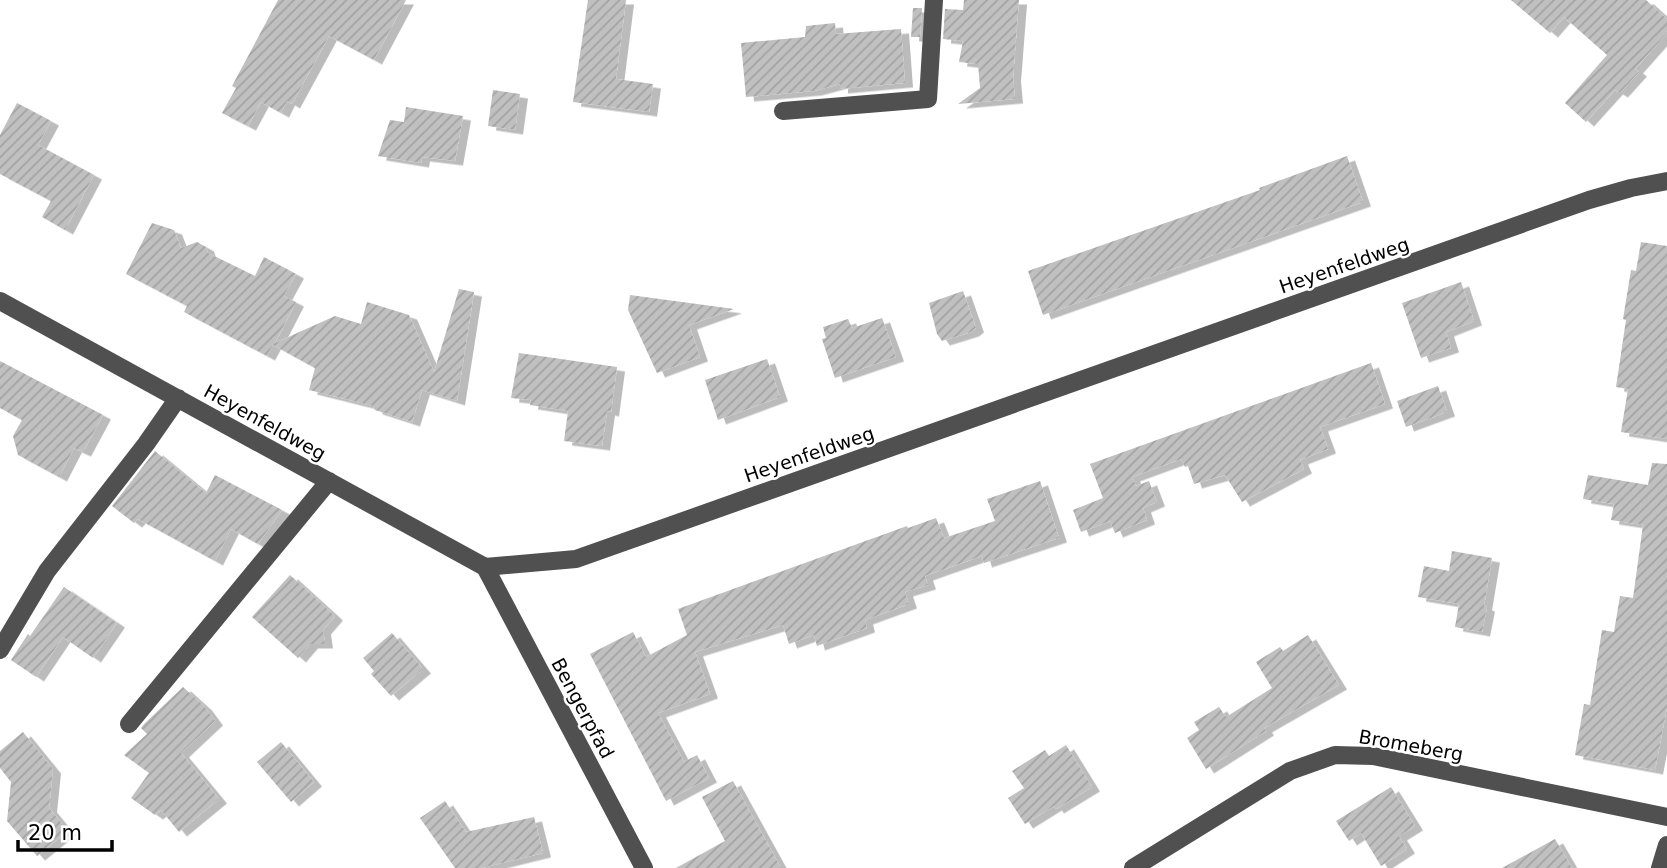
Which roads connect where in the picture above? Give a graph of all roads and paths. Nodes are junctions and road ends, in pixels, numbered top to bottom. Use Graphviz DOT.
graph roads {
  1 [pos="934,0"];
  2 [pos="783,111"];
  3 [pos="1667,181"];
  4 [pos="0,301"];
  5 [pos="177,398"];
  6 [pos="329,481"];
  7 [pos="485,567"];
  8 [pos="0,650"];
  9 [pos="129,724"];
  10 [pos="1667,817"];
  11 [pos="1667,845"];
  12 [pos="644,868"];
  13 [pos="1133,868"];
  14 [pos="1660,868"];
  1 -- 2 [label="street"];
  3 -- 7 [label="street, Heyenfeldweg"];
  4 -- 5 [label="street, Heyenfeldweg"];
  5 -- 6 [label="street, Heyenfeldweg"];
  5 -- 8 [label="street"];
  6 -- 7 [label="street, Heyenfeldweg"];
  6 -- 9 [label="street"];
  7 -- 12 [label="street, Bengerpfad"];
  10 -- 13 [label="street, Bromeberg"];
  11 -- 14 [label="street"];
}
